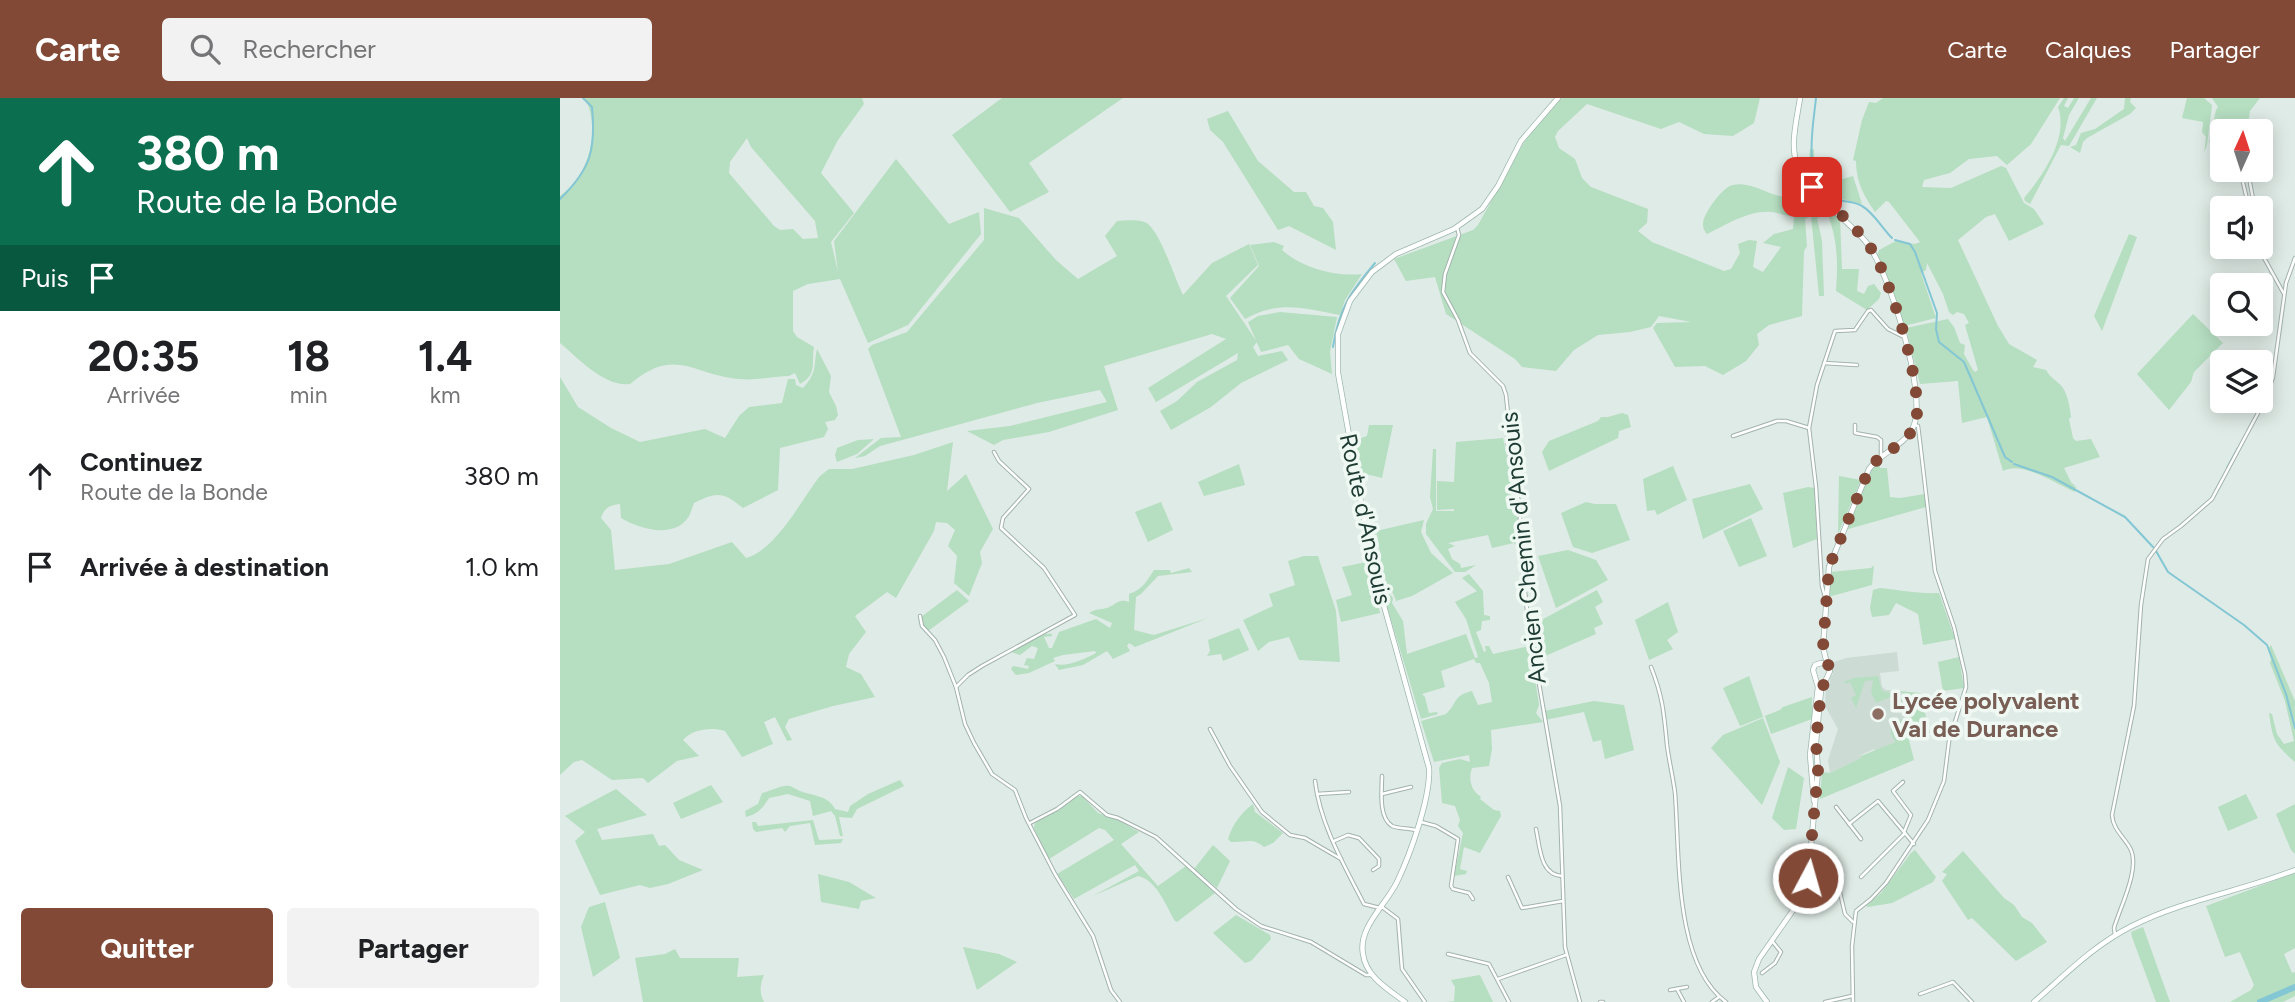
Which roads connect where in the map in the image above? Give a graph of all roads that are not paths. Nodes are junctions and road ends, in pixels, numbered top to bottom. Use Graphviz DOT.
graph roads {
  1 [pos="1558,98"];
  2 [pos="1800,98"];
  3 [pos="2250,183"];
  4 [pos="2252,196"];
  5 [pos="1457,227"];
  6 [pos="2295,258"];
  7 [pos="2265,259"];
  8 [pos="2284,293"];
  9 [pos="1904,337"];
  10 [pos="1824,363"];
  11 [pos="1857,365"];
  12 [pos="1855,425"];
  13 [pos="1915,425"];
  14 [pos="1809,428"];
  15 [pos="1912,431"];
  16 [pos="1919,431"];
  17 [pos="1733,436"];
  18 [pos="994,452"];
  19 [pos="1881,455"];
  20 [pos="1825,597"];
  21 [pos="920,616"];
  22 [pos="1823,647"];
  23 [pos="1817,663"];
  24 [pos="1826,664"];
  25 [pos="1651,667"];
  26 [pos="1816,678"];
  27 [pos="1825,678"];
  28 [pos="956,687"];
  29 [pos="1210,729"];
  30 [pos="1382,776"];
  31 [pos="1315,781"];
  32 [pos="1903,782"];
  33 [pos="1410,787"];
  34 [pos="1349,792"];
  35 [pos="1317,794"];
  36 [pos="1382,794"];
  37 [pos="1814,801"];
  38 [pos="1836,807"];
  39 [pos="1418,821"];
  40 [pos="1030,824"];
  41 [pos="1849,824"];
  42 [pos="1536,829"];
  43 [pos="1415,830"];
  44 [pos="1904,832"];
  45 [pos="1861,839"];
  46 [pos="1334,841"];
  47 [pos="1914,844"];
  48 [pos="1341,859"];
  49 [pos="1834,867"];
  50 [pos="1373,870"];
  51 [pos="2295,870"];
  52 [pos="1866,873"];
  53 [pos="1562,876"];
  54 [pos="1508,877"];
  55 [pos="1861,877"];
  56 [pos="1870,878"];
  57 [pos="1473,899"];
  58 [pos="1563,901"];
  59 [pos="1381,907"];
  60 [pos="1854,922"];
  61 [pos="2115,935"];
  62 [pos="1772,940"];
  63 [pos="1448,954"];
  64 [pos="1566,955"];
  65 [pos="1762,973"];
  66 [pos="1372,975"];
  67 [pos="1498,979"];
  68 [pos="1687,987"];
  69 [pos="1676,989"];
  70 [pos="1670,990"];
  71 [pos="1920,994"];
  72 [pos="1852,996"];
  73 [pos="1719,997"];
  74 [pos="1579,1001"];
  75 [pos="1120,1002"];
  76 [pos="1405,1002"];
  77 [pos="1426,1002"];
  78 [pos="1509,1002"];
  79 [pos="1573,1002"];
  80 [pos="1684,1002"];
  81 [pos="1712,1002"];
  82 [pos="1726,1002"];
  83 [pos="1766,1002"];
  84 [pos="1825,1002"];
  85 [pos="1853,1002"];
  86 [pos="1972,1002"];
  87 [pos="2034,1002"];
  1 -- 5 [label="main road, Route d'Ansouis"];
  2 -- 9 [label="main road"];
  3 -- 4 [label="street"];
  5 -- 39 [label="main road, Route d'Ansouis"];
  5 -- 53 [label="street, Ancien Chemin d'Ansouis"];
  6 -- 8 [label="street"];
  7 -- 8 [label="street"];
  8 -- 61 [label="street"];
  9 -- 10 [label="street"];
  9 -- 13 [label="main road"];
  10 -- 11 [label="street"];
  10 -- 14 [label="street"];
  12 -- 19 [label="street"];
  13 -- 15 [label="main road"];
  13 -- 16 [label="street"];
  14 -- 17 [label="street"];
  14 -- 20 [label="street"];
  15 -- 16 [label="street"];
  15 -- 19 [label="main road"];
  16 -- 47 [label="street"];
  18 -- 28 [label="street"];
  19 -- 20 [label="main road"];
  20 -- 22 [label="main road"];
  21 -- 28 [label="street"];
  22 -- 23 [label="main road"];
  22 -- 24 [label="main road"];
  23 -- 24 [label="main road"];
  23 -- 26 [label="main road"];
  24 -- 27 [label="main road"];
  25 -- 73 [label="street"];
  26 -- 27 [label="main road"];
  26 -- 37 [label="main road"];
  27 -- 37 [label="main road"];
  28 -- 40 [label="street"];
  29 -- 48 [label="street"];
  30 -- 36 [label="street"];
  31 -- 35 [label="street"];
  32 -- 44 [label="street"];
  33 -- 36 [label="street"];
  34 -- 35 [label="street"];
  35 -- 46 [label="street"];
  36 -- 43 [label="street"];
  37 -- 62 [label="main road"];
  38 -- 41 [label="street"];
  39 -- 43 [label="main road, Route d'Ansouis"];
  39 -- 57 [label="street"];
  40 -- 66 [label="street"];
  40 -- 75 [label="street"];
  41 -- 44 [label="street"];
  41 -- 45 [label="street"];
  42 -- 53 [label="street"];
  43 -- 59 [label="main road, Route d'Ansouis"];
  44 -- 47 [label="street"];
  44 -- 52 [label="street"];
  46 -- 48 [label="street"];
  46 -- 50 [label="street"];
  47 -- 60 [label="street"];
  48 -- 59 [label="street"];
  49 -- 60 [label="street"];
  51 -- 61 [label="main road"];
  52 -- 55 [label="street"];
  52 -- 56 [label="street"];
  53 -- 58 [label="street, Ancien Chemin d'Ansouis"];
  54 -- 58 [label="street"];
  58 -- 64 [label="street, Ancien Chemin d'Ansouis"];
  59 -- 66 [label="main road, Route d'Ansouis"];
  59 -- 77 [label="street"];
  60 -- 72 [label="street"];
  61 -- 87 [label="main road"];
  62 -- 65 [label="street"];
  62 -- 83 [label="main road"];
  63 -- 67 [label="street"];
  64 -- 67 [label="street"];
  64 -- 74 [label="street, Ancien Chemin d'Ansouis"];
  66 -- 76 [label="main road"];
  67 -- 78 [label="street"];
  68 -- 69 [label="street"];
  69 -- 70 [label="street"];
  69 -- 80 [label="street"];
  71 -- 86 [label="street"];
  72 -- 84 [label="street"];
  72 -- 85 [label="street"];
  73 -- 81 [label="street"];
  73 -- 82 [label="street"];
  74 -- 79 [label="street"];
}
